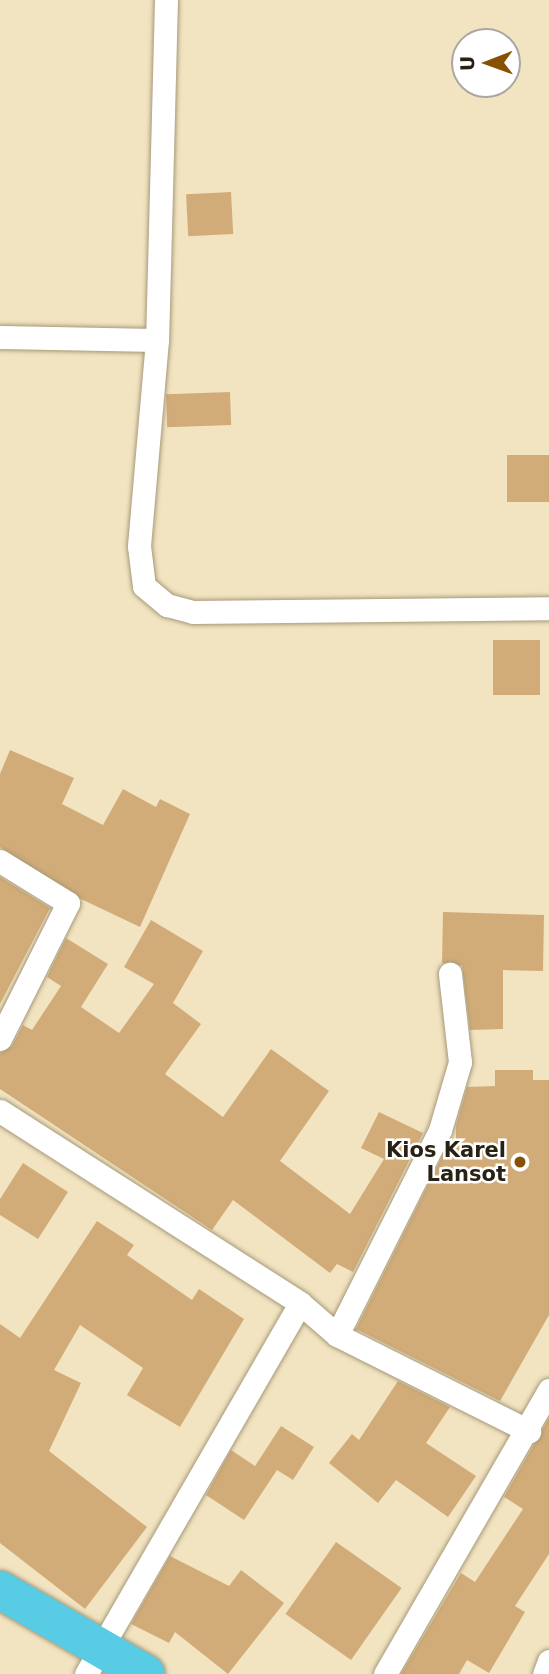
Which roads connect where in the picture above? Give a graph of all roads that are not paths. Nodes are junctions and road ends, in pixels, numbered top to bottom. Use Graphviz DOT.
graph roads {
  1 [pos="166,0"];
  2 [pos="0,337"];
  3 [pos="157,340"];
  4 [pos="549,608"];
  5 [pos="0,861"];
  6 [pos="450,974"];
  7 [pos="0,1039"];
  8 [pos="0,1111"];
  9 [pos="300,1303"];
  10 [pos="337,1335"];
  11 [pos="549,1390"];
  12 [pos="529,1431"];
  13 [pos="0,1590"];
  14 [pos="93,1661"];
  15 [pos="549,1661"];
  16 [pos="146,1674"];
  17 [pos="385,1674"];
  18 [pos="544,1674"];
  1 -- 3 [label="street"];
  2 -- 3 [label="street"];
  3 -- 4 [label="street"];
  5 -- 7 [label="street"];
  6 -- 10 [label="street"];
  8 -- 9 [label="street"];
  9 -- 10 [label="street"];
  9 -- 14 [label="street"];
  10 -- 12 [label="street"];
  11 -- 12 [label="street"];
  12 -- 17 [label="street"];
  13 -- 14 [label="highway"];
  14 -- 16 [label="highway"];
  15 -- 18 [label="street"];
}
